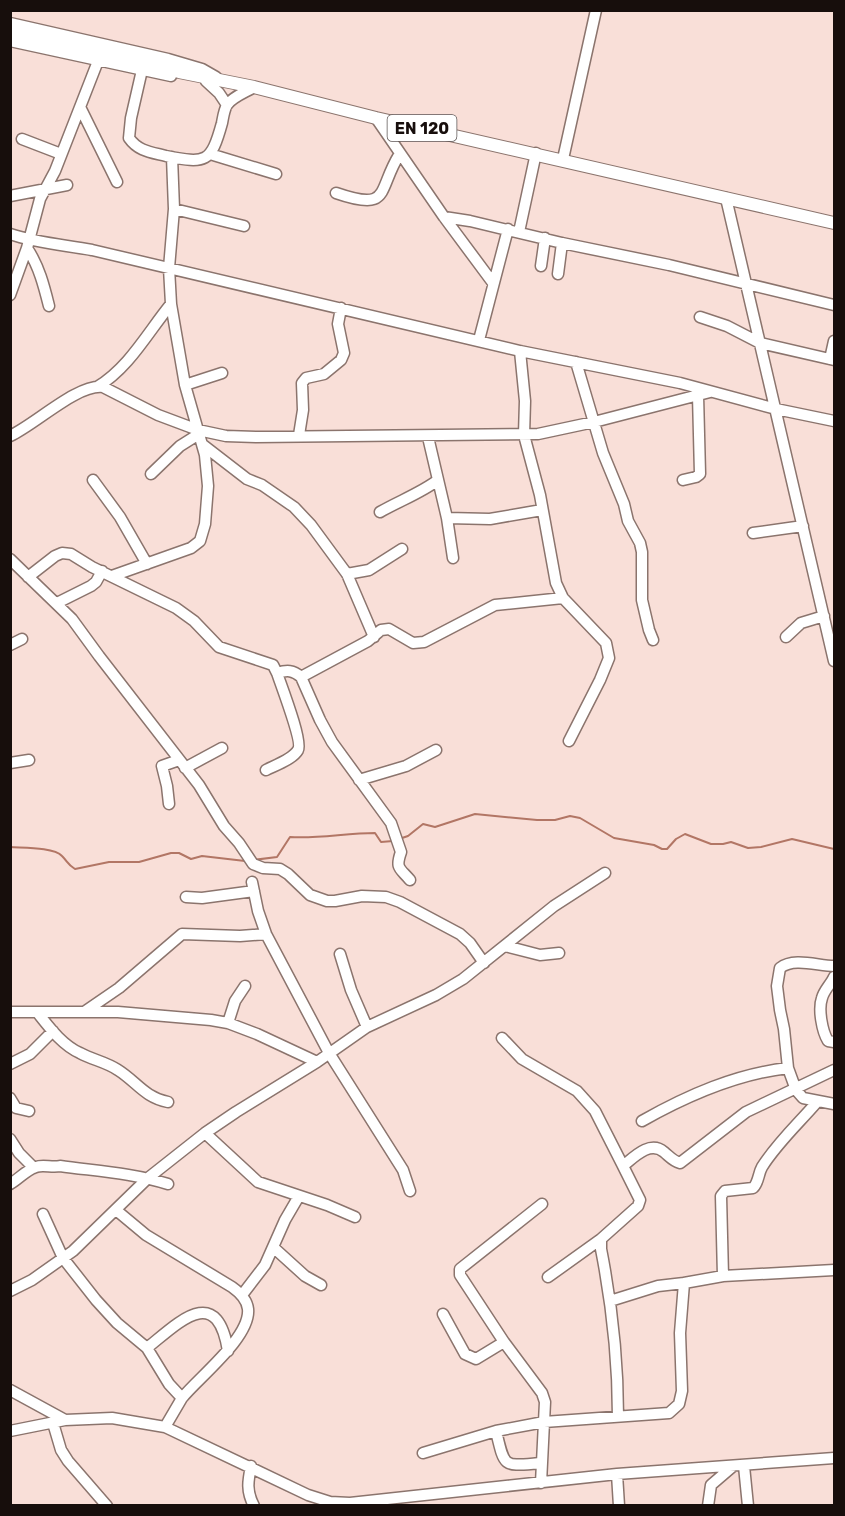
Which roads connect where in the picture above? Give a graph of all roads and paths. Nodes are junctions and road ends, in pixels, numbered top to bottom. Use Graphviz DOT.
graph roads {
  1 [pos="596,10"];
  2 [pos="10,23"];
  3 [pos="10,33"];
  4 [pos="10,41"];
  5 [pos="98,61"];
  6 [pos="142,70"];
  7 [pos="212,80"];
  8 [pos="254,87"];
  9 [pos="226,105"];
  10 [pos="80,107"];
  11 [pos="376,118"];
  12 [pos="22,140"];
  13 [pos="536,153"];
  14 [pos="61,154"];
  15 [pos="210,154"];
  16 [pos="399,154"];
  17 [pos="172,157"];
  18 [pos="563,159"];
  19 [pos="276,174"];
  20 [pos="117,182"];
  21 [pos="67,185"];
  22 [pos="45,190"];
  23 [pos="336,193"];
  24 [pos="10,195"];
  25 [pos="726,198"];
  26 [pos="174,209"];
  27 [pos="444,217"];
  28 [pos="834,223"];
  29 [pos="244,226"];
  30 [pos="513,230"];
  31 [pos="10,234"];
  32 [pos="545,238"];
  33 [pos="562,243"];
  34 [pos="28,244"];
  35 [pos="541,266"];
  36 [pos="169,268"];
  37 [pos="558,274"];
  38 [pos="493,283"];
  39 [pos="747,285"];
  40 [pos="10,295"];
  41 [pos="171,304"];
  42 [pos="834,305"];
  43 [pos="49,306"];
  44 [pos="340,308"];
  45 [pos="700,317"];
  46 [pos="479,340"];
  47 [pos="834,341"];
  48 [pos="760,343"];
  49 [pos="520,351"];
  50 [pos="832,359"];
  51 [pos="576,362"];
  52 [pos="222,373"];
  53 [pos="185,385"];
  54 [pos="97,387"];
  55 [pos="713,391"];
  56 [pos="698,395"];
  57 [pos="776,409"];
  58 [pos="834,421"];
  59 [pos="594,422"];
  60 [pos="300,435"];
  61 [pos="524,435"];
  62 [pos="10,436"];
  63 [pos="200,436"];
  64 [pos="428,437"];
  65 [pos="151,474"];
  66 [pos="93,480"];
  67 [pos="438,480"];
  68 [pos="683,480"];
  69 [pos="542,510"];
  70 [pos="380,512"];
  71 [pos="447,518"];
  72 [pos="803,526"];
  73 [pos="753,533"];
  74 [pos="402,549"];
  75 [pos="453,558"];
  76 [pos="10,559"];
  77 [pos="147,564"];
  78 [pos="107,574"];
  79 [pos="347,574"];
  80 [pos="28,577"];
  81 [pos="563,598"];
  82 [pos="57,603"];
  83 [pos="824,616"];
  84 [pos="374,637"];
  85 [pos="786,637"];
  86 [pos="22,639"];
  87 [pos="653,640"];
  88 [pos="10,645"];
  89 [pos="834,661"];
  90 [pos="278,673"];
  91 [pos="301,677"];
  92 [pos="569,741"];
  93 [pos="222,748"];
  94 [pos="436,750"];
  95 [pos="29,760"];
  96 [pos="10,763"];
  97 [pos="182,764"];
  98 [pos="266,770"];
  99 [pos="359,780"];
  100 [pos="169,804"];
  101 [pos="605,873"];
  102 [pos="410,880"];
  103 [pos="186,897"];
  104 [pos="266,934"];
  105 [pos="505,946"];
  106 [pos="559,953"];
  107 [pos="340,954"];
  108 [pos="484,963"];
  109 [pos="834,966"];
  110 [pos="834,977"];
  111 [pos="245,986"];
  112 [pos="10,1012"];
  113 [pos="37,1012"];
  114 [pos="83,1012"];
  115 [pos="228,1023"];
  116 [pos="367,1027"];
  117 [pos="53,1031"];
  118 [pos="502,1038"];
  119 [pos="834,1042"];
  120 [pos="329,1053"];
  121 [pos="316,1062"];
  122 [pos="10,1064"];
  123 [pos="788,1068"];
  124 [pos="834,1070"];
  125 [pos="795,1090"];
  126 [pos="10,1098"];
  127 [pos="168,1102"];
  128 [pos="817,1102"];
  129 [pos="834,1104"];
  130 [pos="29,1111"];
  131 [pos="642,1121"];
  132 [pos="205,1133"];
  133 [pos="10,1139"];
  134 [pos="623,1166"];
  135 [pos="34,1168"];
  136 [pos="148,1178"];
  137 [pos="10,1184"];
  138 [pos="168,1184"];
  139 [pos="410,1191"];
  140 [pos="299,1196"];
  141 [pos="542,1204"];
  142 [pos="116,1210"];
  143 [pos="43,1214"];
  144 [pos="355,1217"];
  145 [pos="601,1239"];
  146 [pos="273,1247"];
  147 [pos="63,1258"];
  148 [pos="834,1270"];
  149 [pos="548,1276"];
  150 [pos="723,1276"];
  151 [pos="684,1283"];
  152 [pos="321,1285"];
  153 [pos="10,1291"];
  154 [pos="242,1294"];
  155 [pos="610,1301"];
  156 [pos="443,1314"];
  157 [pos="504,1342"];
  158 [pos="147,1348"];
  159 [pos="228,1351"];
  160 [pos="10,1390"];
  161 [pos="182,1398"];
  162 [pos="618,1416"];
  163 [pos="65,1420"];
  164 [pos="544,1422"];
  165 [pos="53,1423"];
  166 [pos="165,1427"];
  167 [pos="10,1431"];
  168 [pos="496,1431"];
  169 [pos="423,1453"];
  170 [pos="834,1458"];
  171 [pos="541,1463"];
  172 [pos="251,1466"];
  173 [pos="744,1466"];
  174 [pos="732,1467"];
  175 [pos="618,1474"];
  176 [pos="541,1483"];
  177 [pos="386,1502"];
  178 [pos="355,1504"];
  179 [pos="107,1506"];
  180 [pos="254,1506"];
  181 [pos="619,1506"];
  182 [pos="708,1506"];
  183 [pos="748,1506"];
  1 -- 18 [label="street"];
  2 -- 7 [label="street"];
  3 -- 7 [label="main road, EN 120"];
  4 -- 5 [label="street"];
  5 -- 6 [label="street"];
  5 -- 10 [label="street"];
  6 -- 7 [label="street"];
  6 -- 17 [label="street"];
  7 -- 8 [label="main road, EN 120"];
  7 -- 9 [label="street"];
  8 -- 9 [label="street"];
  8 -- 11 [label="main road, EN 120"];
  9 -- 15 [label="street"];
  10 -- 14 [label="street"];
  10 -- 20 [label="street"];
  11 -- 13 [label="main road, EN 120"];
  11 -- 16 [label="street"];
  12 -- 14 [label="street"];
  13 -- 18 [label="main road, EN 120"];
  13 -- 30 [label="street"];
  14 -- 22 [label="street"];
  15 -- 17 [label="street"];
  15 -- 19 [label="street"];
  16 -- 23 [label="street"];
  16 -- 27 [label="street"];
  17 -- 26 [label="street"];
  18 -- 25 [label="main road, EN 120"];
  21 -- 22 [label="street"];
  22 -- 24 [label="street"];
  22 -- 34 [label="street"];
  25 -- 28 [label="main road, EN 120"];
  25 -- 39 [label="street"];
  26 -- 29 [label="street"];
  26 -- 36 [label="street"];
  27 -- 30 [label="street"];
  27 -- 38 [label="street"];
  30 -- 32 [label="street"];
  30 -- 38 [label="street"];
  31 -- 34 [label="street"];
  32 -- 33 [label="street"];
  32 -- 35 [label="street"];
  33 -- 37 [label="street"];
  33 -- 39 [label="street"];
  34 -- 36 [label="street"];
  34 -- 40 [label="street"];
  34 -- 43 [label="street"];
  36 -- 41 [label="street"];
  36 -- 44 [label="street"];
  38 -- 46 [label="street"];
  39 -- 42 [label="street"];
  39 -- 48 [label="street"];
  41 -- 53 [label="street"];
  41 -- 54 [label="street"];
  44 -- 46 [label="street"];
  44 -- 60 [label="street"];
  45 -- 48 [label="street"];
  46 -- 49 [label="street"];
  47 -- 50 [label="street"];
  48 -- 50 [label="street"];
  48 -- 57 [label="street"];
  49 -- 51 [label="street"];
  49 -- 61 [label="street"];
  51 -- 55 [label="street"];
  51 -- 59 [label="street"];
  52 -- 53 [label="street"];
  53 -- 63 [label="street"];
  54 -- 62 [label="street"];
  54 -- 63 [label="street"];
  55 -- 56 [label="street"];
  55 -- 57 [label="street"];
  56 -- 59 [label="street"];
  56 -- 68 [label="street"];
  57 -- 58 [label="street"];
  57 -- 72 [label="street"];
  59 -- 61 [label="street"];
  59 -- 87 [label="street"];
  60 -- 63 [label="street"];
  60 -- 64 [label="street"];
  61 -- 64 [label="street"];
  61 -- 69 [label="street"];
  63 -- 65 [label="street"];
  63 -- 77 [label="street"];
  63 -- 79 [label="street"];
  64 -- 67 [label="street"];
  66 -- 77 [label="street"];
  67 -- 70 [label="street"];
  67 -- 71 [label="street"];
  69 -- 71 [label="street"];
  69 -- 81 [label="street"];
  71 -- 75 [label="street"];
  72 -- 73 [label="street"];
  72 -- 83 [label="street"];
  74 -- 79 [label="street"];
  76 -- 80 [label="street"];
  77 -- 78 [label="street"];
  78 -- 80 [label="street"];
  78 -- 82 [label="street"];
  78 -- 90 [label="street"];
  79 -- 84 [label="street"];
  80 -- 82 [label="street"];
  81 -- 84 [label="street"];
  81 -- 92 [label="street"];
  82 -- 97 [label="street"];
  83 -- 85 [label="street"];
  83 -- 89 [label="street"];
  84 -- 91 [label="street"];
  86 -- 88 [label="street"];
  90 -- 91 [label="street"];
  90 -- 98 [label="street"];
  91 -- 99 [label="street"];
  93 -- 97 [label="street"];
  94 -- 99 [label="street"];
  95 -- 96 [label="street"];
  97 -- 100 [label="street"];
  97 -- 108 [label="street"];
  99 -- 102 [label="street"];
  101 -- 105 [label="street"];
  103 -- 104 [label="street"];
  104 -- 114 [label="street"];
  104 -- 120 [label="street"];
  105 -- 106 [label="street"];
  105 -- 108 [label="street"];
  107 -- 116 [label="street"];
  108 -- 116 [label="street"];
  109 -- 123 [label="street"];
  110 -- 119 [label="street"];
  111 -- 115 [label="street"];
  112 -- 113 [label="street"];
  113 -- 114 [label="street"];
  113 -- 117 [label="street"];
  114 -- 115 [label="street"];
  115 -- 121 [label="street"];
  116 -- 120 [label="street"];
  117 -- 122 [label="street"];
  117 -- 127 [label="street"];
  118 -- 134 [label="street"];
  120 -- 121 [label="street"];
  120 -- 139 [label="street"];
  121 -- 132 [label="street"];
  123 -- 125 [label="street"];
  123 -- 131 [label="street"];
  124 -- 125 [label="street"];
  125 -- 128 [label="street"];
  125 -- 134 [label="street"];
  126 -- 130 [label="street"];
  128 -- 129 [label="street"];
  128 -- 150 [label="street"];
  132 -- 136 [label="street"];
  132 -- 140 [label="street"];
  133 -- 135 [label="street"];
  134 -- 145 [label="street"];
  135 -- 136 [label="street"];
  135 -- 137 [label="street"];
  136 -- 138 [label="street"];
  136 -- 142 [label="street"];
  140 -- 144 [label="street"];
  140 -- 146 [label="street"];
  141 -- 157 [label="street"];
  142 -- 147 [label="street"];
  142 -- 154 [label="street"];
  143 -- 147 [label="street"];
  145 -- 149 [label="street"];
  145 -- 155 [label="street"];
  146 -- 152 [label="street"];
  146 -- 154 [label="street"];
  147 -- 153 [label="street"];
  147 -- 158 [label="street"];
  148 -- 150 [label="street"];
  150 -- 151 [label="street"];
  151 -- 155 [label="street"];
  151 -- 162 [label="street"];
  154 -- 159 [label="street"];
  155 -- 162 [label="street"];
  156 -- 157 [label="street"];
  157 -- 164 [label="street"];
  158 -- 159 [label="street"];
  158 -- 161 [label="street"];
  159 -- 161 [label="street"];
  160 -- 163 [label="street"];
  161 -- 166 [label="street"];
  162 -- 164 [label="street"];
  163 -- 165 [label="street"];
  163 -- 166 [label="street"];
  164 -- 168 [label="street"];
  164 -- 171 [label="street"];
  165 -- 167 [label="street"];
  165 -- 179 [label="street"];
  166 -- 172 [label="street"];
  168 -- 169 [label="street"];
  168 -- 171 [label="street"];
  170 -- 173 [label="street"];
  171 -- 176 [label="street"];
  172 -- 178 [label="street"];
  172 -- 180 [label="street"];
  173 -- 174 [label="street"];
  173 -- 183 [label="street"];
  174 -- 175 [label="street"];
  174 -- 182 [label="street"];
  175 -- 176 [label="street"];
  175 -- 181 [label="street"];
  176 -- 177 [label="street"];
  177 -- 178 [label="street"];
}
